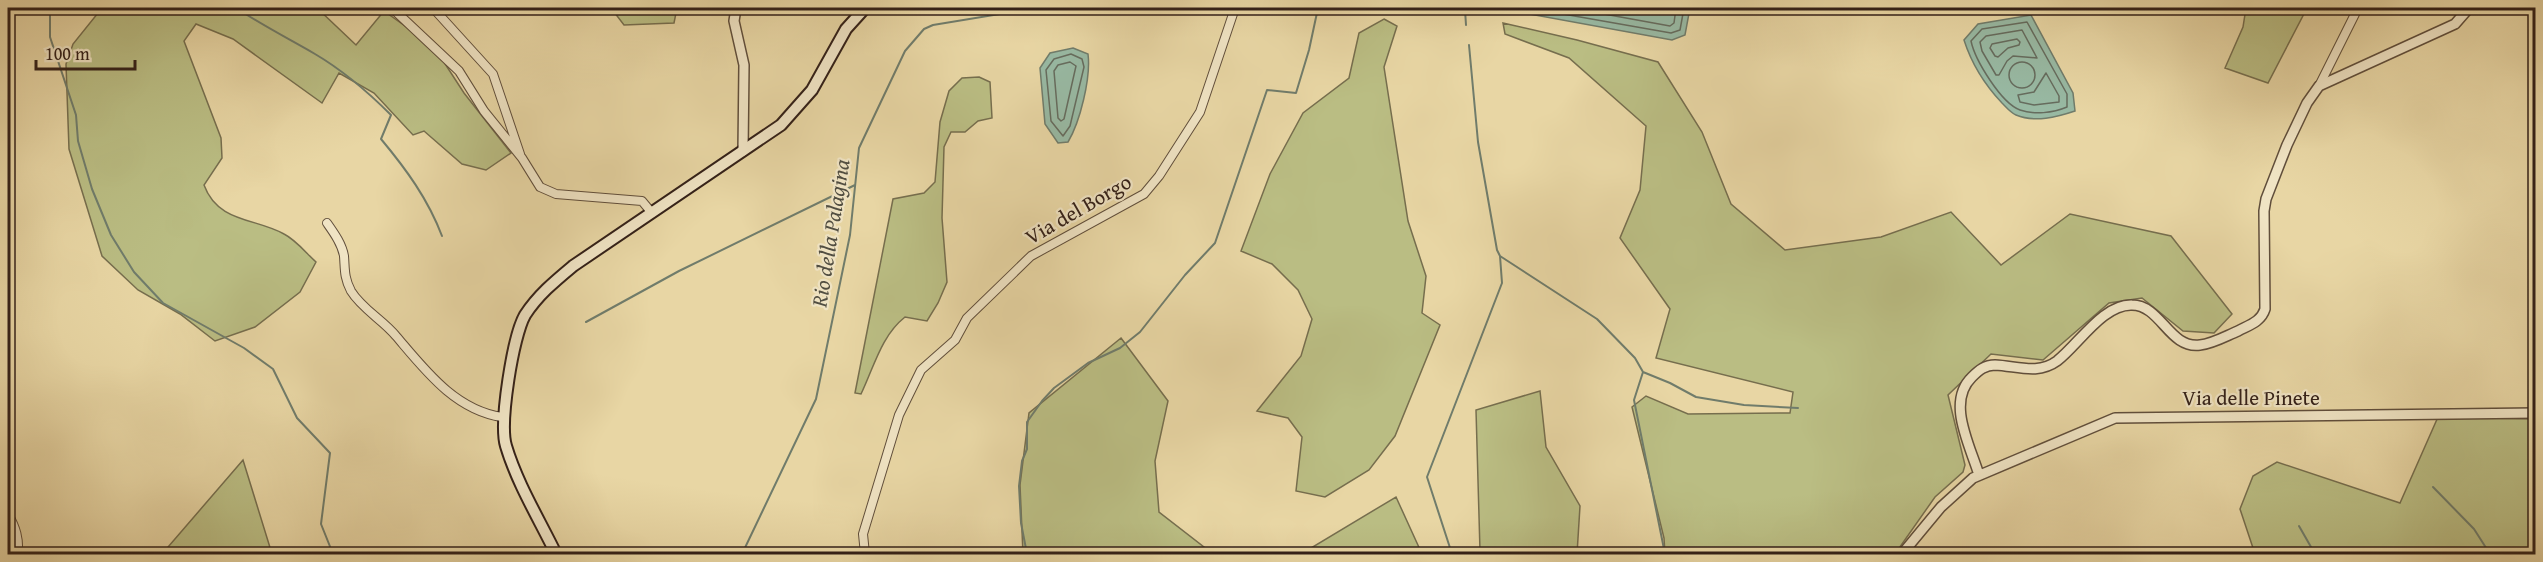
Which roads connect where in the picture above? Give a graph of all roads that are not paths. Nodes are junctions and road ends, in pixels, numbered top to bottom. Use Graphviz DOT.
graph roads {
  1 [pos="392,8"];
  2 [pos="433,8"];
  3 [pos="736,8"];
  4 [pos="865,8"];
  5 [pos="1235,8"];
  6 [pos="2358,8"];
  7 [pos="2469,8"];
  8 [pos="2319,86"];
  9 [pos="743,151"];
  10 [pos="522,158"];
  11 [pos="652,213"];
  12 [pos="327,224"];
  13 [pos="2535,413"];
  14 [pos="502,417"];
  15 [pos="1979,475"];
  16 [pos="8,514"];
  17 [pos="18,555"];
  18 [pos="556,555"];
  19 [pos="865,555"];
  20 [pos="1902,555"];
  1 -- 10 [label="street"];
  2 -- 10 [label="street"];
  3 -- 9 [label="street"];
  4 -- 9 [label="main road"];
  5 -- 19 [label="street, Via del Borgo"];
  6 -- 8 [label="street"];
  7 -- 8 [label="street"];
  8 -- 15 [label="street"];
  9 -- 11 [label="main road"];
  10 -- 11 [label="street"];
  11 -- 14 [label="main road"];
  12 -- 14 [label="street"];
  13 -- 15 [label="street, Via delle Pinete"];
  14 -- 18 [label="main road"];
  15 -- 20 [label="street, Via delle Pinete"];
  16 -- 17 [label="street"];
}
